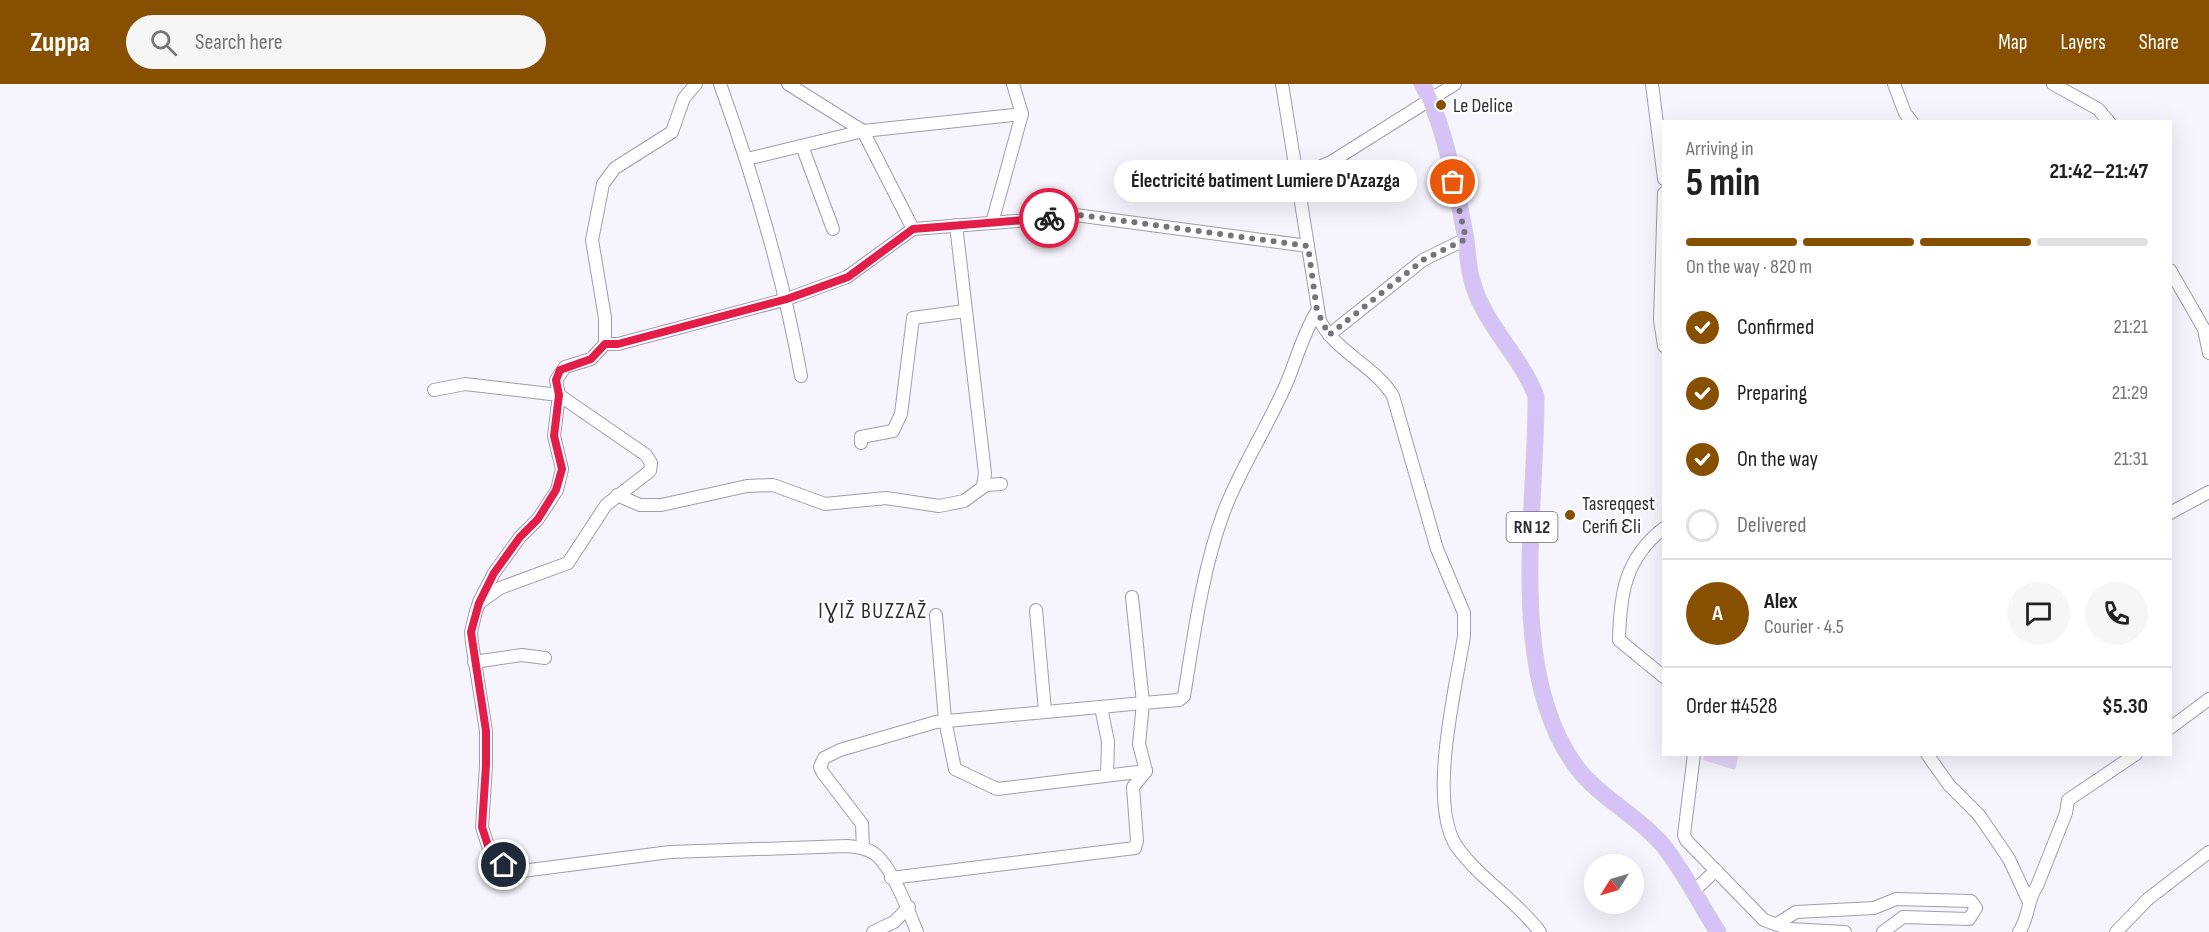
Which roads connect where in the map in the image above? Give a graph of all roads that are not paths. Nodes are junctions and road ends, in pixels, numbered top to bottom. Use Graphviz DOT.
graph roads {
  1 [pos="696,84"];
  2 [pos="720,84"];
  3 [pos="788,84"];
  4 [pos="1013,84"];
  5 [pos="1282,84"];
  6 [pos="1422,84"];
  7 [pos="1455,84"];
  8 [pos="1652,84"];
  9 [pos="1894,84"];
  10 [pos="2053,84"];
  11 [pos="1431,99"];
  12 [pos="1022,114"];
  13 [pos="1910,120"];
  14 [pos="2107,120"];
  15 [pos="862,131"];
  16 [pos="802,147"];
  17 [pos="747,159"];
  18 [pos="1662,163"];
  19 [pos="1296,177"];
  20 [pos="992,223"];
  21 [pos="956,225"];
  22 [pos="832,229"];
  23 [pos="913,229"];
  24 [pos="1466,239"];
  25 [pos="1308,246"];
  26 [pos="2172,273"];
  27 [pos="787,299"];
  28 [pos="965,311"];
  29 [pos="1317,311"];
  30 [pos="1329,335"];
  31 [pos="605,344"];
  32 [pos="2209,353"];
  33 [pos="801,376"];
  34 [pos="434,390"];
  35 [pos="559,395"];
  36 [pos="861,443"];
  37 [pos="1001,484"];
  38 [pos="983,486"];
  39 [pos="2209,492"];
  40 [pos="617,495"];
  41 [pos="2172,512"];
  42 [pos="1662,530"];
  43 [pos="1132,597"];
  44 [pos="479,603"];
  45 [pos="1036,610"];
  46 [pos="936,615"];
  47 [pos="545,658"];
  48 [pos="474,662"];
  49 [pos="1662,675"];
  50 [pos="2209,699"];
  51 [pos="1143,704"];
  52 [pos="1101,707"];
  53 [pos="1045,711"];
  54 [pos="945,720"];
  55 [pos="2172,727"];
  56 [pos="1694,756"];
  57 [pos="1928,756"];
  58 [pos="2133,756"];
  59 [pos="1146,771"];
  60 [pos="1107,775"];
  61 [pos="863,848"];
  62 [pos="2209,852"];
  63 [pos="1716,870"];
  64 [pos="891,878"];
  65 [pos="1694,891"];
  66 [pos="2029,902"];
  67 [pos="909,907"];
  68 [pos="1777,924"];
  69 [pos="873,932"];
  70 [pos="917,932"];
  71 [pos="1540,932"];
  72 [pos="1718,932"];
  73 [pos="1845,932"];
  74 [pos="1884,932"];
  75 [pos="2019,932"];
  76 [pos="2116,932"];
  1 -- 31 [label="street"];
  2 -- 17 [label="street"];
  3 -- 15 [label="street"];
  4 -- 12 [label="street"];
  5 -- 19 [label="street"];
  6 -- 11 [label="main road, RN 12"];
  7 -- 11 [label="street"];
  8 -- 18 [label="street"];
  9 -- 13 [label="street"];
  10 -- 14 [label="street"];
  11 -- 19 [label="street"];
  11 -- 24 [label="main road, RN 12"];
  12 -- 15 [label="street"];
  12 -- 20 [label="street"];
  15 -- 16 [label="street"];
  15 -- 23 [label="street"];
  16 -- 17 [label="street"];
  16 -- 22 [label="street"];
  17 -- 27 [label="street"];
  19 -- 25 [label="street"];
  20 -- 21 [label="street"];
  20 -- 25 [label="street"];
  21 -- 23 [label="street"];
  21 -- 28 [label="street"];
  23 -- 27 [label="street"];
  24 -- 30 [label="street"];
  24 -- 65 [label="main road, RN 12"];
  25 -- 29 [label="street"];
  26 -- 32 [label="street"];
  27 -- 31 [label="street"];
  27 -- 33 [label="street"];
  28 -- 36 [label="street"];
  28 -- 38 [label="street"];
  29 -- 30 [label="street"];
  29 -- 51 [label="street"];
  30 -- 71 [label="street"];
  31 -- 35 [label="street"];
  34 -- 35 [label="street"];
  35 -- 40 [label="street"];
  35 -- 44 [label="street"];
  37 -- 38 [label="street"];
  38 -- 40 [label="street"];
  39 -- 41 [label="street"];
  40 -- 44 [label="street"];
  42 -- 49 [label="street"];
  43 -- 51 [label="street"];
  44 -- 48 [label="street"];
  45 -- 53 [label="street"];
  46 -- 54 [label="street"];
  47 -- 48 [label="street"];
  48 -- 61 [label="street"];
  50 -- 55 [label="street"];
  51 -- 52 [label="street"];
  51 -- 59 [label="street"];
  52 -- 53 [label="street"];
  52 -- 60 [label="street"];
  53 -- 54 [label="street"];
  54 -- 60 [label="street"];
  54 -- 61 [label="street"];
  56 -- 63 [label="street"];
  57 -- 66 [label="street"];
  58 -- 66 [label="street"];
  59 -- 60 [label="street"];
  59 -- 64 [label="street"];
  61 -- 64 [label="street"];
  62 -- 76 [label="street"];
  63 -- 65 [label="street"];
  63 -- 68 [label="street"];
  64 -- 67 [label="street"];
  65 -- 72 [label="main road, RN 12"];
  66 -- 75 [label="street"];
  67 -- 69 [label="street"];
  67 -- 70 [label="street"];
  68 -- 73 [label="street"];
  68 -- 74 [label="street"];
}
